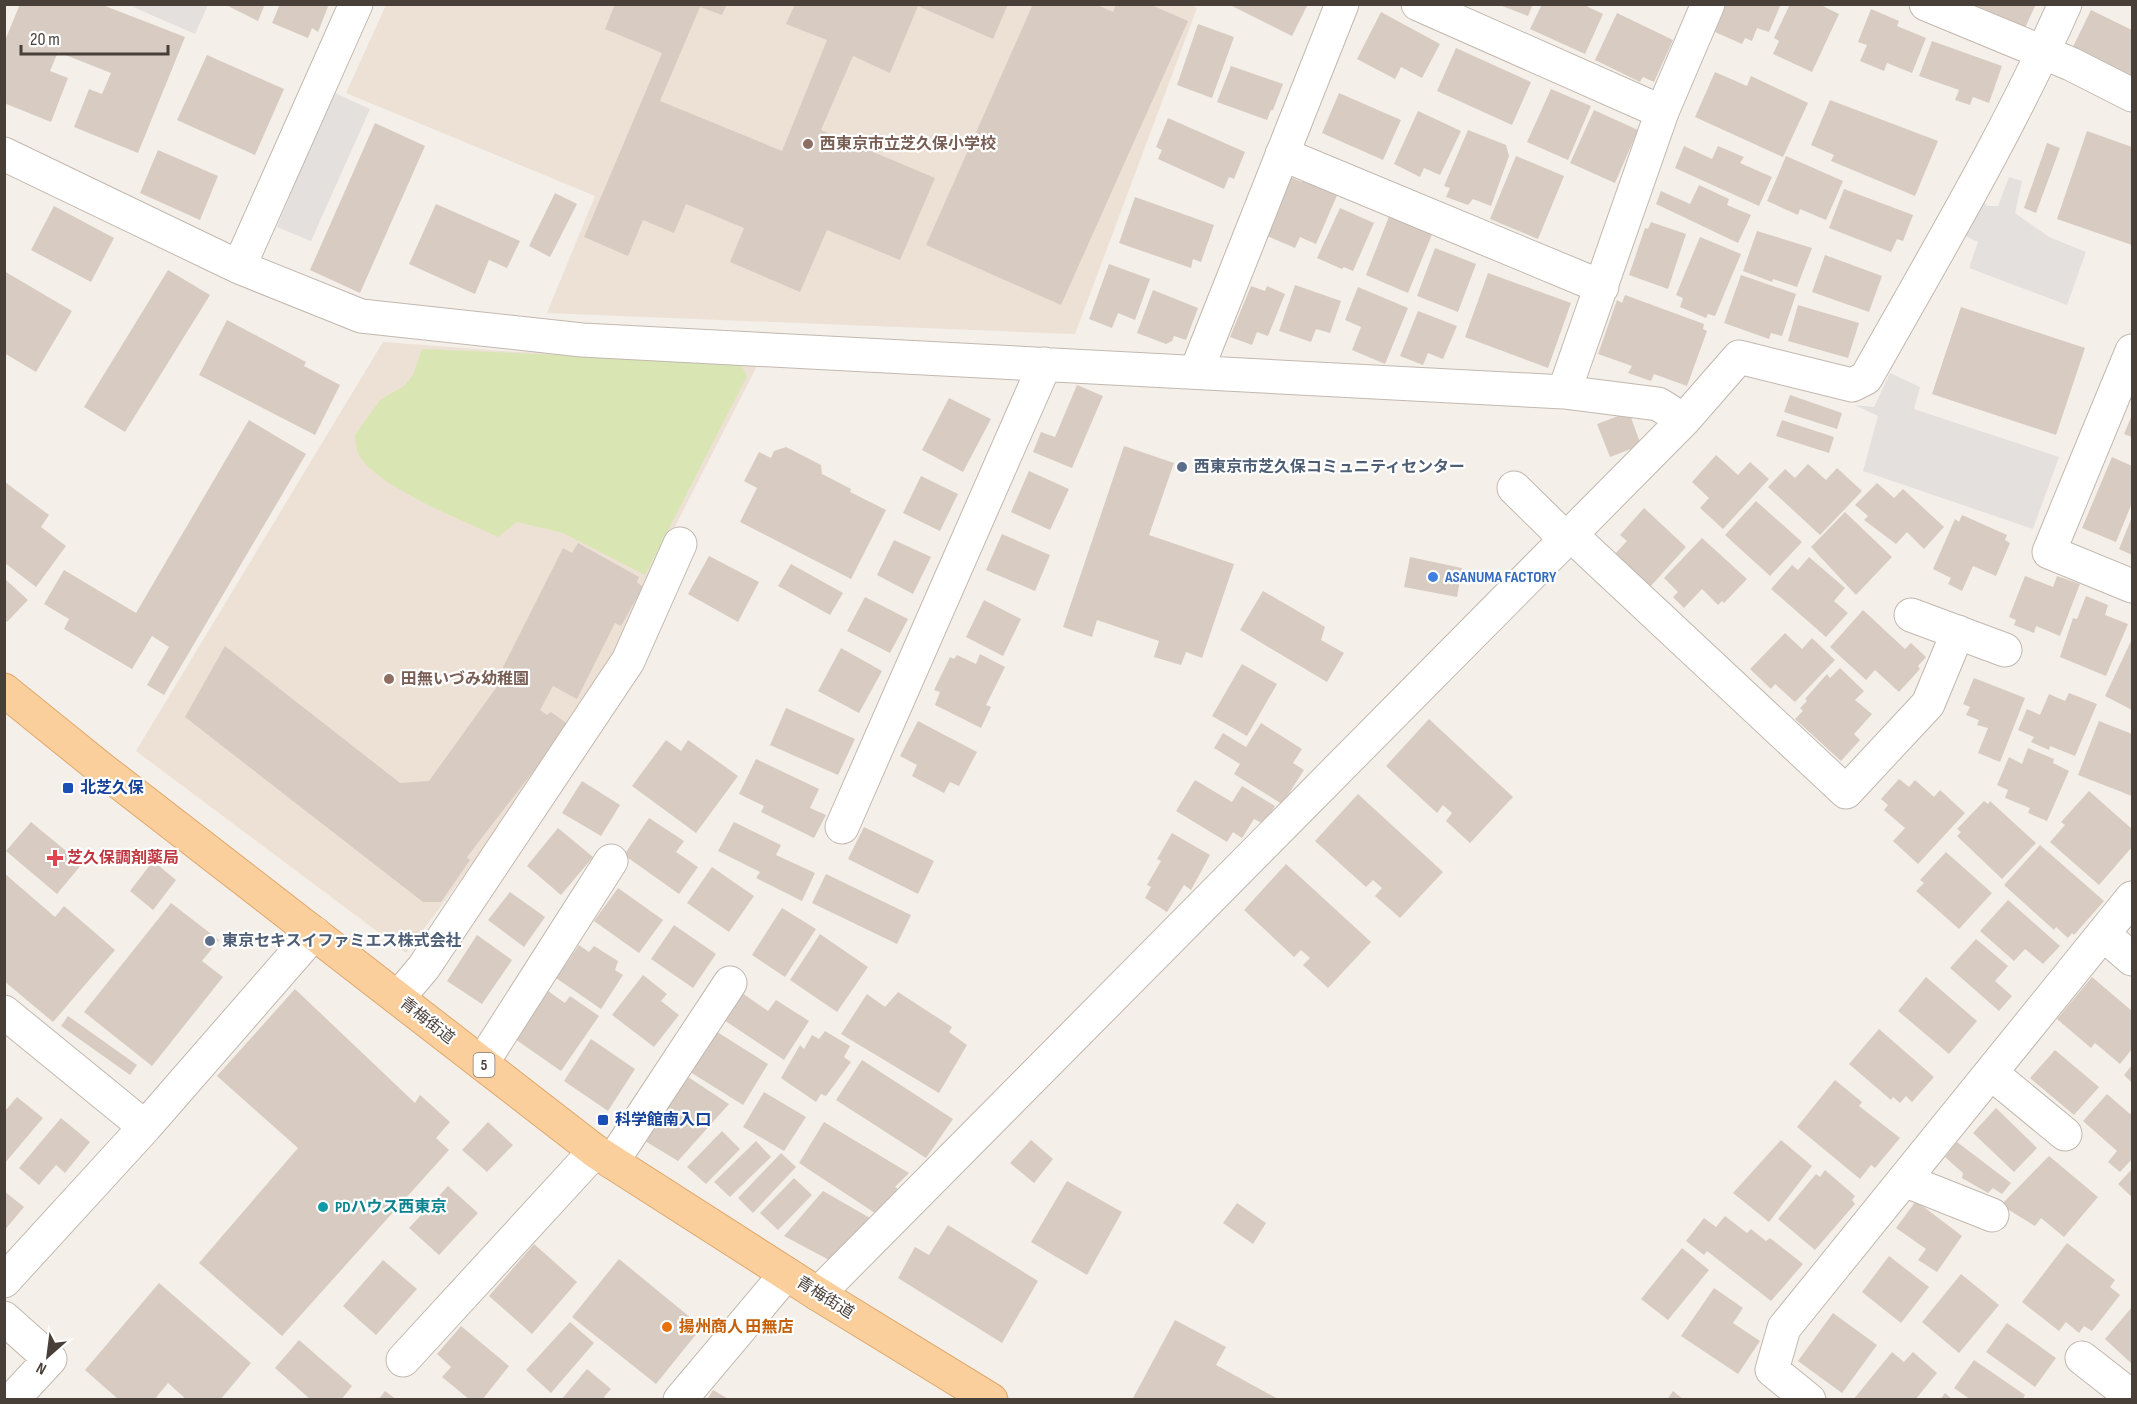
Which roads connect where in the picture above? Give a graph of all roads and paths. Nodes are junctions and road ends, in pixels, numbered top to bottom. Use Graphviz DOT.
graph roads {
  1 [pos="356,4"];
  2 [pos="1342,4"];
  3 [pos="1418,4"];
  4 [pos="1708,4"];
  5 [pos="1926,4"];
  6 [pos="2065,4"];
  7 [pos="2044,53"];
  8 [pos="2133,95"];
  9 [pos="1662,112"];
  10 [pos="4,154"];
  11 [pos="1282,154"];
  12 [pos="238,267"];
  13 [pos="1602,287"];
  14 [pos="2133,351"];
  15 [pos="1045,364"];
  16 [pos="1196,372"];
  17 [pos="1564,392"];
  18 [pos="1684,420"];
  19 [pos="1514,488"];
  20 [pos="1568,537"];
  21 [pos="680,544"];
  22 [pos="2133,586"];
  23 [pos="1911,615"];
  24 [pos="1958,632"];
  25 [pos="2005,650"];
  26 [pos="4,690"];
  27 [pos="842,827"];
  28 [pos="611,861"];
  29 [pos="2133,898"];
  30 [pos="314,933"];
  31 [pos="2103,934"];
  32 [pos="2133,959"];
  33 [pos="730,982"];
  34 [pos="398,998"];
  35 [pos="4,1012"];
  36 [pos="482,1063"];
  37 [pos="1991,1073"];
  38 [pos="145,1127"];
  39 [pos="2065,1134"];
  40 [pos="603,1156"];
  41 [pos="1904,1180"];
  42 [pos="1992,1215"];
  43 [pos="786,1274"];
  44 [pos="4,1281"];
  45 [pos="818,1294"];
  46 [pos="4,1318"];
  47 [pos="2082,1358"];
  48 [pos="403,1360"];
  49 [pos="2122,1395"];
  50 [pos="12,1400"];
  51 [pos="680,1400"];
  52 [pos="991,1400"];
  53 [pos="1809,1400"];
  1 -- 12 [label="street"];
  2 -- 11 [label="street"];
  3 -- 9 [label="street"];
  4 -- 9 [label="street"];
  5 -- 7 [label="street"];
  6 -- 7 [label="street"];
  7 -- 8 [label="street"];
  7 -- 18 [label="street"];
  9 -- 13 [label="street"];
  10 -- 12 [label="street"];
  11 -- 13 [label="street"];
  11 -- 16 [label="street"];
  12 -- 15 [label="street"];
  13 -- 17 [label="street"];
  14 -- 22 [label="street"];
  15 -- 16 [label="street"];
  15 -- 27 [label="street"];
  16 -- 17 [label="street"];
  17 -- 18 [label="street"];
  18 -- 20 [label="street"];
  19 -- 20 [label="street"];
  20 -- 24 [label="street"];
  20 -- 45 [label="street"];
  21 -- 34 [label="street"];
  23 -- 24 [label="street"];
  24 -- 25 [label="street"];
  26 -- 30 [label="main road, 青梅街道 / 5"];
  28 -- 36 [label="street"];
  29 -- 31 [label="street"];
  30 -- 34 [label="main road, 青梅街道 / 5"];
  30 -- 38 [label="street"];
  31 -- 32 [label="street"];
  31 -- 37 [label="street"];
  33 -- 40 [label="street"];
  34 -- 36 [label="main road, 青梅街道 / 5"];
  35 -- 38 [label="street"];
  36 -- 40 [label="main road, 青梅街道 / 5"];
  37 -- 39 [label="street"];
  37 -- 41 [label="street"];
  38 -- 44 [label="street"];
  40 -- 43 [label="main road, 青梅街道 / 5"];
  40 -- 48 [label="street"];
  41 -- 42 [label="street"];
  41 -- 53 [label="street"];
  43 -- 45 [label="main road, 青梅街道 / 5"];
  43 -- 51 [label="street"];
  45 -- 52 [label="main road, 青梅街道 / 5"];
  46 -- 50 [label="street"];
  47 -- 49 [label="street"];
}
